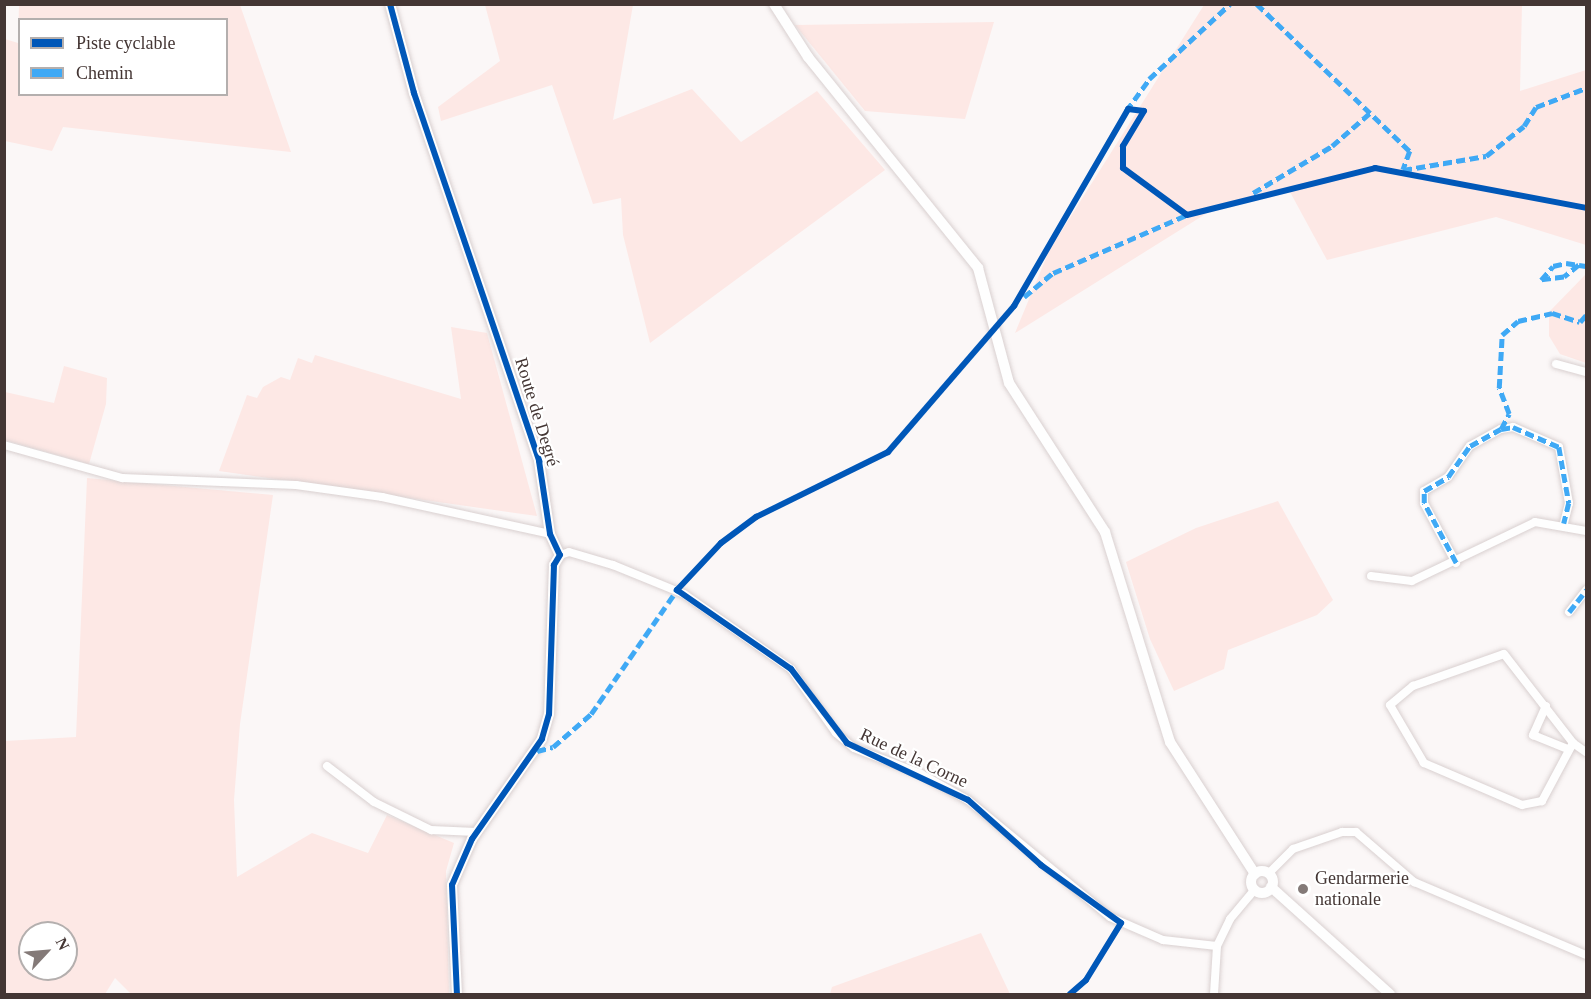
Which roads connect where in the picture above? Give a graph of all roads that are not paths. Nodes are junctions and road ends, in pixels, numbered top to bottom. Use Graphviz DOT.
graph roads {
  1 [pos="390,4"];
  2 [pos="774,4"];
  3 [pos="1556,364"];
  4 [pos="1587,372"];
  5 [pos="4,445"];
  6 [pos="1564,523"];
  7 [pos="1587,531"];
  8 [pos="550,534"];
  9 [pos="560,555"];
  10 [pos="1456,563"];
  11 [pos="1371,576"];
  12 [pos="1587,590"];
  13 [pos="1569,612"];
  14 [pos="1546,706"];
  15 [pos="1570,746"];
  16 [pos="1587,752"];
  17 [pos="327,766"];
  18 [pos="476,832"];
  19 [pos="1269,873"];
  20 [pos="1255,874"];
  21 [pos="1271,887"];
  22 [pos="1255,890"];
  23 [pos="1217,946"];
  24 [pos="1587,955"];
  25 [pos="457,994"];
  26 [pos="1214,994"];
  27 [pos="1390,994"];
  1 -- 8 [label="street, Route de Degré"];
  2 -- 20 [label="street"];
  3 -- 4 [label="street"];
  5 -- 8 [label="street"];
  6 -- 7 [label="street"];
  6 -- 10 [label="street"];
  6 -- 10 [label="street"];
  8 -- 9 [label="street, Route de Degré"];
  9 -- 18 [label="street"];
  9 -- 23 [label="street, Rue de la Corne"];
  10 -- 11 [label="street"];
  12 -- 13 [label="street"];
  14 -- 15 [label="street"];
  14 -- 15 [label="street"];
  14 -- 15 [label="street"];
  15 -- 16 [label="street"];
  17 -- 18 [label="street"];
  18 -- 25 [label="street"];
  19 -- 20 [label="street"];
  19 -- 21 [label="street"];
  19 -- 24 [label="street"];
  20 -- 22 [label="street"];
  21 -- 22 [label="street"];
  21 -- 27 [label="street"];
  22 -- 23 [label="street"];
  23 -- 26 [label="street"];
}
